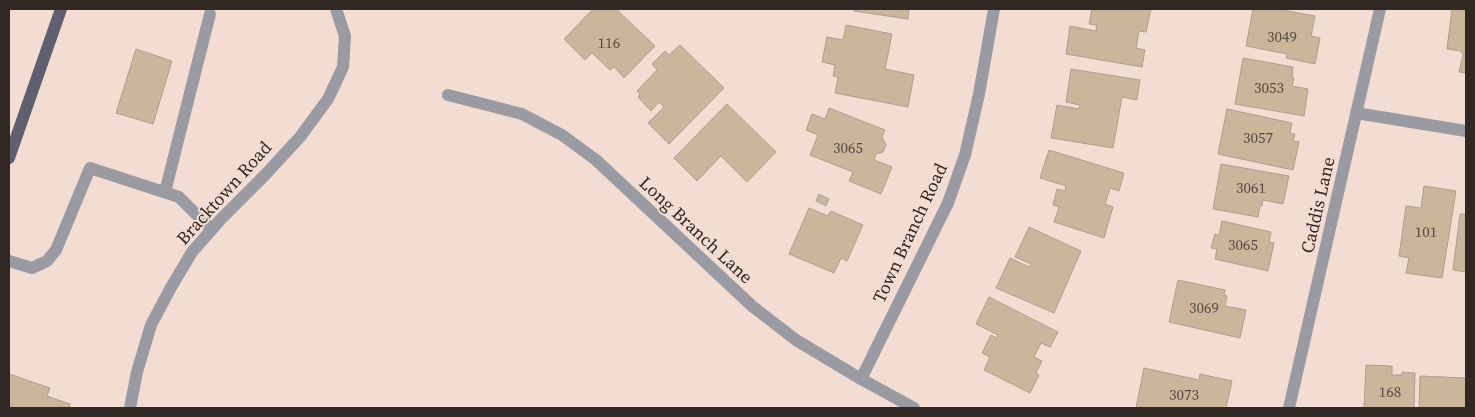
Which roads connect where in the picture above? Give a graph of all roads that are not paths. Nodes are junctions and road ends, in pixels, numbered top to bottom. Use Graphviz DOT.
graph roads {
  1 [pos="61,9"];
  2 [pos="336,9"];
  3 [pos="994,9"];
  4 [pos="1380,9"];
  5 [pos="210,14"];
  6 [pos="448,95"];
  7 [pos="1356,113"];
  8 [pos="1466,130"];
  9 [pos="9,158"];
  10 [pos="165,192"];
  11 [pos="211,230"];
  12 [pos="9,261"];
  13 [pos="861,379"];
  14 [pos="130,408"];
  15 [pos="914,408"];
  16 [pos="1289,408"];
  1 -- 9 [label="main road"];
  2 -- 11 [label="street, Bracktown Road"];
  3 -- 13 [label="street, Town Branch Road"];
  4 -- 7 [label="street, Caddis Lane"];
  5 -- 10 [label="street"];
  6 -- 13 [label="street, Long Branch Lane"];
  7 -- 8 [label="street"];
  7 -- 16 [label="street, Caddis Lane"];
  10 -- 11 [label="street"];
  10 -- 12 [label="street"];
  11 -- 14 [label="street, Bracktown Road"];
  13 -- 15 [label="street, Long Branch Lane"];
}
